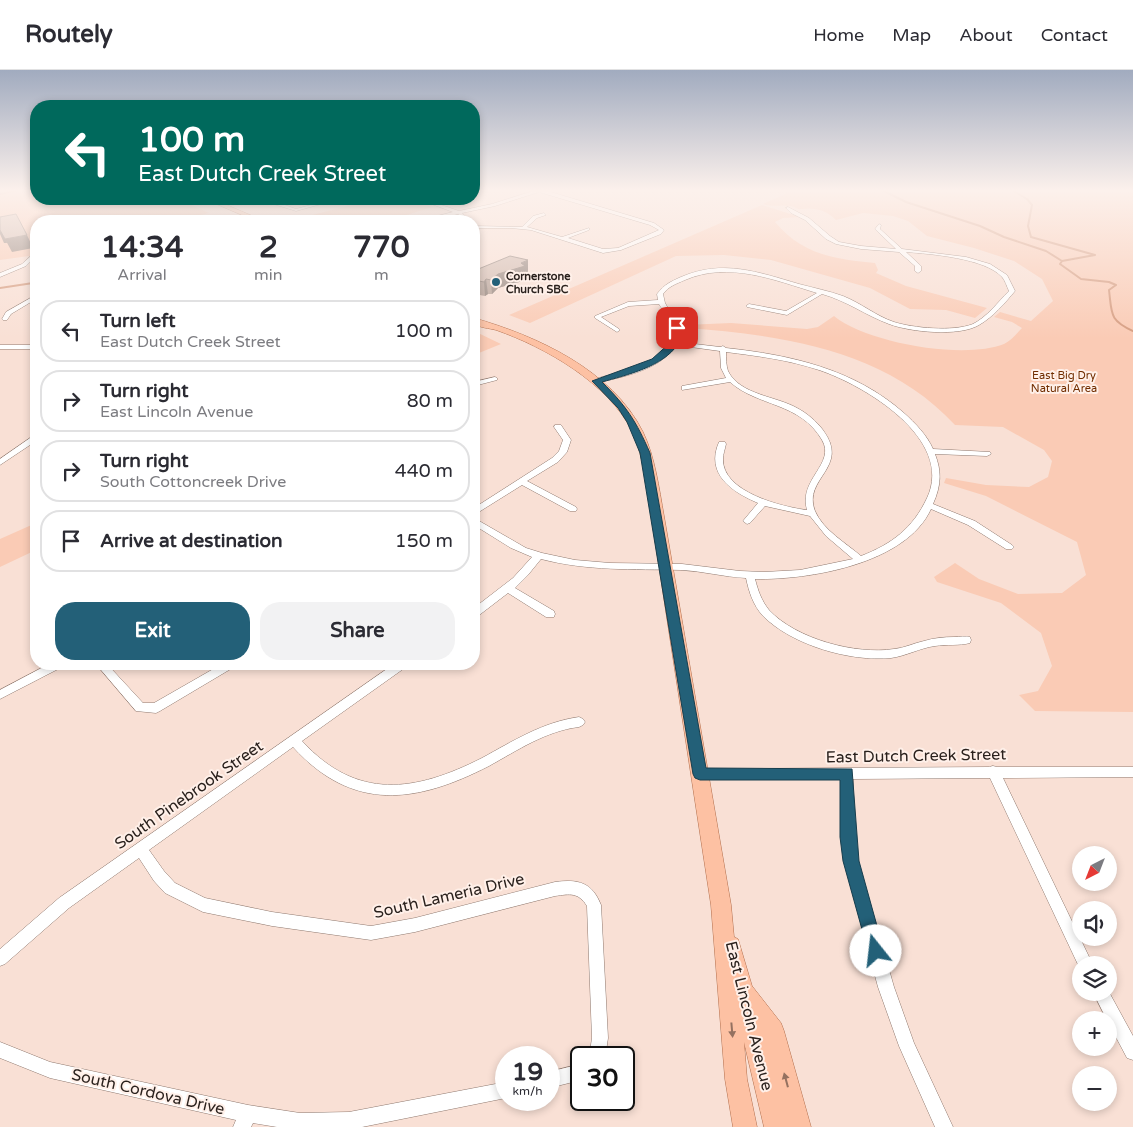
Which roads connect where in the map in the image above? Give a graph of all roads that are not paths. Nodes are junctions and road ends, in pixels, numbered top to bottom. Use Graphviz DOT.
graph roads {
  1 [pos="568,239"];
  2 [pos="642,239"];
  3 [pos="831,239"];
  4 [pos="888,239"];
  5 [pos="900,250"];
  6 [pos="30,259"];
  7 [pos="918,271"];
  8 [pos="0,274"];
  9 [pos="822,292"];
  10 [pos="661,302"];
  11 [pos="30,303"];
  12 [pos="749,306"];
  13 [pos="480,317"];
  14 [pos="2,322"];
  15 [pos="480,324"];
  16 [pos="495,327"];
  17 [pos="617,330"];
  18 [pos="30,342"];
  19 [pos="0,343"];
  20 [pos="675,343"];
  21 [pos="0,347"];
  22 [pos="30,347"];
  23 [pos="723,348"];
  24 [pos="494,379"];
  25 [pos="732,379"];
  26 [pos="596,381"];
  27 [pos="480,382"];
  28 [pos="685,388"];
  29 [pos="558,427"];
  30 [pos="30,442"];
  31 [pos="722,444"];
  32 [pos="930,451"];
  33 [pos="987,454"];
  34 [pos="0,463"];
  35 [pos="522,482"];
  36 [pos="763,503"];
  37 [pos="930,506"];
  38 [pos="480,508"];
  39 [pos="573,509"];
  40 [pos="813,514"];
  41 [pos="747,521"];
  42 [pos="480,525"];
  43 [pos="1009,547"];
  44 [pos="538,556"];
  45 [pos="859,559"];
  46 [pos="666,566"];
  47 [pos="750,576"];
  48 [pos="508,588"];
  49 [pos="480,609"];
  50 [pos="550,614"];
  51 [pos="966,640"];
  52 [pos="47,670"];
  53 [pos="106,670"];
  54 [pos="220,670"];
  55 [pos="393,670"];
  56 [pos="0,696"];
  57 [pos="579,722"];
  58 [pos="294,740"];
  59 [pos="993,771"];
  60 [pos="1133,772"];
  61 [pos="700,774"];
  62 [pos="847,774"];
  63 [pos="140,848"];
  64 [pos="721,905"];
  65 [pos="1082,956"];
  66 [pos="0,959"];
  67 [pos="742,988"];
  68 [pos="1105,1001"];
  69 [pos="599,1046"];
  70 [pos="0,1050"];
  71 [pos="1133,1052"];
  72 [pos="495,1092"];
  73 [pos="245,1121"];
  74 [pos="745,1127"];
  75 [pos="776,1127"];
  76 [pos="799,1127"];
  77 [pos="944,1127"];
  1 -- 2 [label="street"];
  3 -- 5 [label="street"];
  4 -- 5 [label="street"];
  5 -- 7 [label="street"];
  5 -- 9 [label="street"];
  6 -- 8 [label="street"];
  9 -- 10 [label="street"];
  9 -- 12 [label="street"];
  10 -- 17 [label="street"];
  10 -- 20 [label="street"];
  11 -- 14 [label="street"];
  13 -- 16 [label="main road, East Lincoln Avenue"];
  15 -- 16 [label="main road, East Lincoln Avenue"];
  16 -- 26 [label="main road, East Lincoln Avenue"];
  18 -- 19 [label="street"];
  20 -- 23 [label="street"];
  20 -- 26 [label="street"];
  21 -- 22 [label="street"];
  23 -- 25 [label="street"];
  23 -- 32 [label="street"];
  24 -- 27 [label="street"];
  25 -- 28 [label="street"];
  25 -- 40 [label="street"];
  26 -- 46 [label="main road, East Lincoln Avenue"];
  29 -- 35 [label="street"];
  30 -- 34 [label="street"];
  31 -- 36 [label="street"];
  32 -- 33 [label="street"];
  32 -- 37 [label="street"];
  35 -- 38 [label="street"];
  35 -- 39 [label="street"];
  36 -- 40 [label="street"];
  36 -- 41 [label="street"];
  37 -- 43 [label="street"];
  37 -- 45 [label="street"];
  40 -- 45 [label="street"];
  42 -- 44 [label="street"];
  44 -- 46 [label="street"];
  44 -- 48 [label="street"];
  45 -- 47 [label="street"];
  46 -- 47 [label="street"];
  46 -- 61 [label="main road, East Lincoln Avenue"];
  47 -- 51 [label="street"];
  48 -- 49 [label="street"];
  48 -- 50 [label="street"];
  52 -- 56 [label="street"];
  53 -- 54 [label="street"];
  55 -- 58 [label="street, South Pinebrook Street"];
  57 -- 58 [label="street"];
  58 -- 63 [label="street, South Pinebrook Street"];
  59 -- 60 [label="street, East Dutch Creek Street"];
  59 -- 62 [label="street, East Dutch Creek Street"];
  59 -- 65 [label="street"];
  61 -- 62 [label="street, East Dutch Creek Street"];
  61 -- 64 [label="main road, East Lincoln Avenue"];
  62 -- 77 [label="street"];
  63 -- 66 [label="street, South Pinebrook Street"];
  63 -- 69 [label="street, South Lameria Drive"];
  64 -- 67 [label="main road, East Lincoln Avenue"];
  64 -- 74 [label="main road, East Lincoln Avenue, one-way"];
  67 -- 75 [label="main road, East Lincoln Avenue"];
  76 -- 67 [label="main road, one-way"];
  68 -- 71 [label="street"];
  70 -- 73 [label="street, South Cordova Drive"];
  72 -- 73 [label="street, South Cordova Drive"];
}
